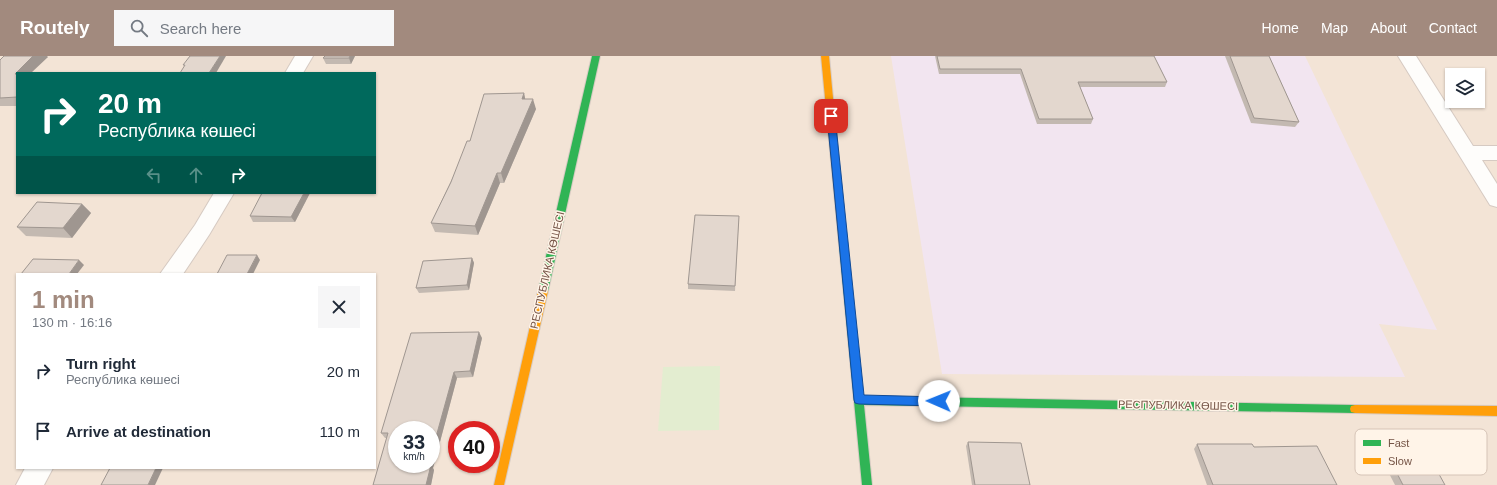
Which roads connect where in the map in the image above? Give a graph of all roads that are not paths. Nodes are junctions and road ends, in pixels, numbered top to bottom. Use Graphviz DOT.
graph roads {
  1 [pos="304,56"];
  2 [pos="596,56"];
  3 [pos="825,56"];
  4 [pos="1407,56"];
  5 [pos="295,72"];
  6 [pos="1497,153"];
  7 [pos="1468,154"];
  8 [pos="223,194"];
  9 [pos="1497,200"];
  10 [pos="173,273"];
  11 [pos="859,400"];
  12 [pos="1497,411"];
  13 [pos="39,469"];
  14 [pos="30,485"];
  15 [pos="499,485"];
  16 [pos="867,485"];
  1 -- 5 [label="street"];
  2 -- 15 [label="street, РЕСПУБЛИКА КӨШЕСІ"];
  3 -- 11 [label="street"];
  4 -- 7 [label="street"];
  6 -- 7 [label="street"];
  7 -- 9 [label="street"];
  8 -- 10 [label="street"];
  11 -- 12 [label="street, РЕСПУБЛИКА КӨШЕСІ"];
  11 -- 16 [label="street"];
  13 -- 14 [label="street"];
}
